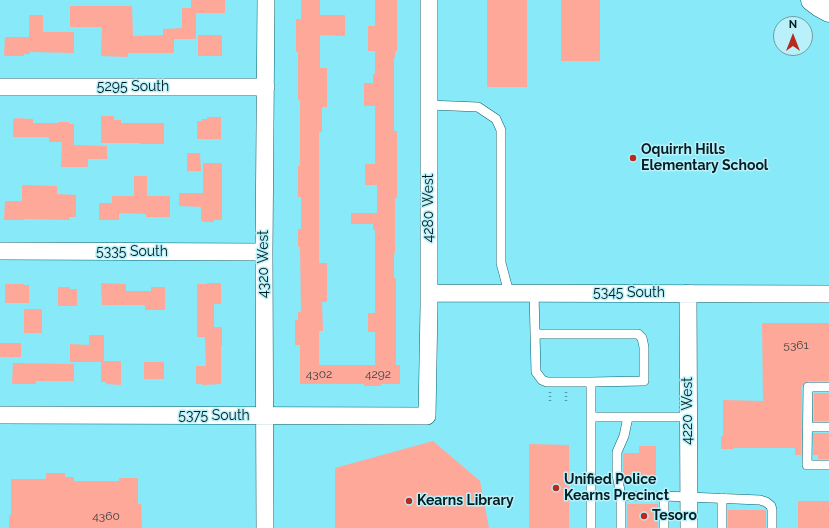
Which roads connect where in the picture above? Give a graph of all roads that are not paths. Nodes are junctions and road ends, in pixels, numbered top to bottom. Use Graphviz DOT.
graph roads {
  1 [pos="266,0"];
  2 [pos="429,0"];
  3 [pos="812,0"];
  4 [pos="829,11"];
  5 [pos="0,87"];
  6 [pos="266,87"];
  7 [pos="429,105"];
  8 [pos="0,251"];
  9 [pos="264,252"];
  10 [pos="429,293"];
  11 [pos="509,293"];
  12 [pos="534,293"];
  13 [pos="688,293"];
  14 [pos="829,294"];
  15 [pos="535,334"];
  16 [pos="591,382"];
  17 [pos="829,387"];
  18 [pos="0,416"];
  19 [pos="264,416"];
  20 [pos="427,416"];
  21 [pos="591,417"];
  22 [pos="628,417"];
  23 [pos="688,417"];
  24 [pos="807,427"];
  25 [pos="829,427"];
  26 [pos="829,465"];
  27 [pos="621,496"];
  28 [pos="688,497"];
  29 [pos="722,498"];
  30 [pos="660,499"];
  31 [pos="264,528"];
  32 [pos="591,528"];
  33 [pos="621,528"];
  34 [pos="664,528"];
  35 [pos="689,528"];
  36 [pos="722,528"];
  37 [pos="772,528"];
  1 -- 6 [label="street, 4320 West"];
  2 -- 7 [label="street, 4280 West"];
  3 -- 4 [label="street"];
  5 -- 6 [label="street, 5295 South"];
  6 -- 9 [label="street, 4320 West"];
  7 -- 10 [label="street, 4280 West"];
  7 -- 11 [label="lane"];
  8 -- 9 [label="street, 5335 South"];
  9 -- 19 [label="street, 4320 West"];
  10 -- 11 [label="street, 5345 South"];
  10 -- 20 [label="street, 4280 West"];
  11 -- 12 [label="street, 5345 South"];
  12 -- 13 [label="street, 5345 South"];
  12 -- 15 [label="lane"];
  13 -- 14 [label="street, 5345 South"];
  13 -- 23 [label="street, 4220 West"];
  15 -- 16 [label="lane"];
  15 -- 16 [label="lane"];
  16 -- 21 [label="lane"];
  17 -- 24 [label="lane"];
  18 -- 19 [label="street, 5375 South"];
  19 -- 20 [label="street, 5375 South"];
  19 -- 31 [label="street, 4320 West"];
  21 -- 22 [label="lane"];
  21 -- 32 [label="lane"];
  22 -- 23 [label="lane"];
  22 -- 27 [label="lane"];
  23 -- 28 [label="street, 4220 West"];
  24 -- 25 [label="lane"];
  24 -- 26 [label="lane"];
  27 -- 30 [label="lane"];
  27 -- 33 [label="lane"];
  28 -- 29 [label="lane"];
  28 -- 30 [label="lane"];
  28 -- 35 [label="street, 4220 West"];
  29 -- 36 [label="lane"];
  29 -- 37 [label="lane"];
  30 -- 34 [label="lane"];
}
